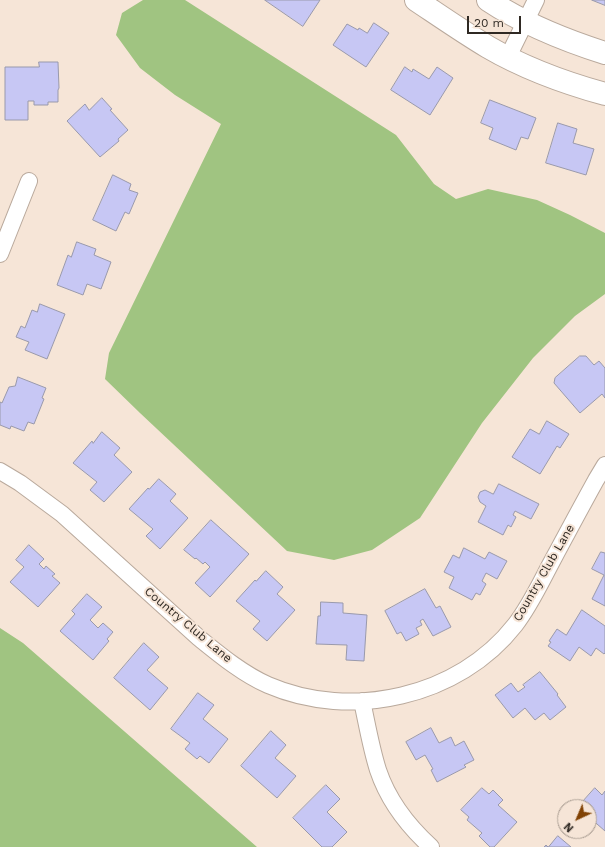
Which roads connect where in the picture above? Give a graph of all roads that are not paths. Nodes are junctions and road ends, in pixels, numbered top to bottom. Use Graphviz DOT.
graph roads {
  1 [pos="416,0"];
  2 [pos="488,0"];
  3 [pos="536,0"];
  4 [pos="525,22"];
  5 [pos="605,53"];
  6 [pos="508,57"];
  7 [pos="605,94"];
  8 [pos="28,181"];
  9 [pos="0,254"];
  10 [pos="605,465"];
  11 [pos="0,471"];
  12 [pos="362,701"];
  13 [pos="432,847"];
  1 -- 6 [label="street"];
  2 -- 4 [label="street"];
  3 -- 4 [label="street"];
  4 -- 5 [label="street"];
  4 -- 6 [label="street"];
  6 -- 7 [label="street"];
  8 -- 9 [label="street"];
  10 -- 12 [label="street, Country Club Lane"];
  11 -- 12 [label="street, Country Club Lane"];
  12 -- 13 [label="street"];
}
